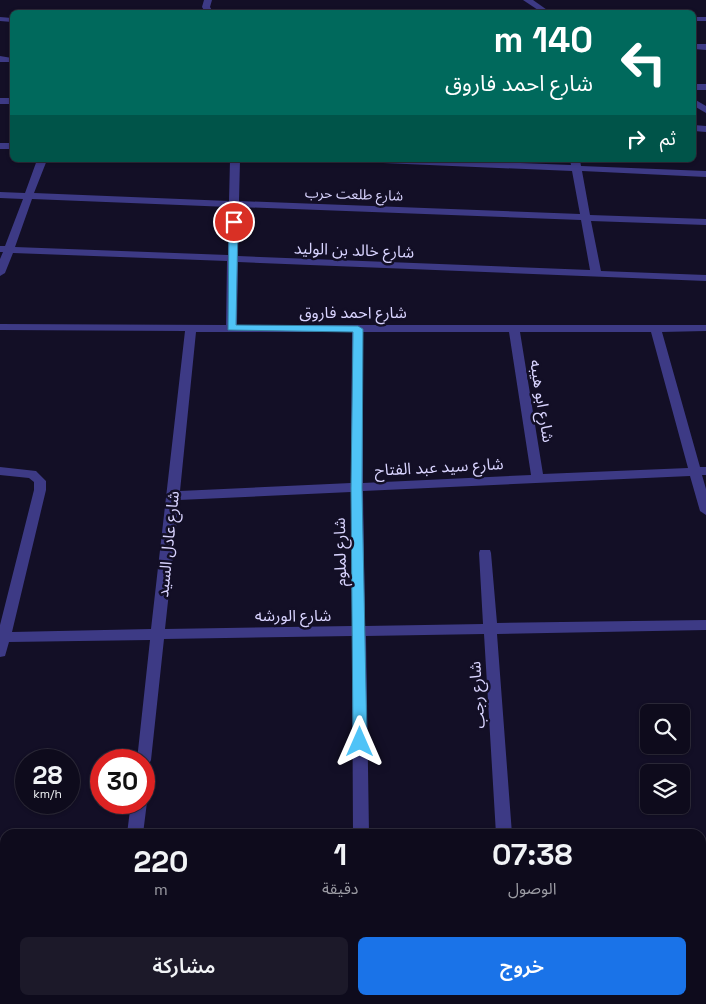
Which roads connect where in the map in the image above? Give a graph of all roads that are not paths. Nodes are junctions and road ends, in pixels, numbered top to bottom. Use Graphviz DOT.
graph roads {
  1 [pos="527,0"];
  2 [pos="543,10"];
  3 [pos="41,162"];
  4 [pos="235,162"];
  5 [pos="479,162"];
  6 [pos="575,164"];
  7 [pos="706,174"];
  8 [pos="0,195"];
  9 [pos="29,195"];
  10 [pos="234,203"];
  11 [pos="586,217"];
  12 [pos="706,222"];
  13 [pos="4,250"];
  14 [pos="233,260"];
  15 [pos="0,273"];
  16 [pos="596,273"];
  17 [pos="706,278"];
  18 [pos="0,327"];
  19 [pos="655,327"];
  20 [pos="231,328"];
  21 [pos="514,328"];
  22 [pos="706,328"];
  23 [pos="191,329"];
  24 [pos="358,329"];
  25 [pos="0,471"];
  26 [pos="701,471"];
  27 [pos="538,479"];
  28 [pos="357,488"];
  29 [pos="173,496"];
  30 [pos="706,511"];
  31 [pos="485,553"];
  32 [pos="706,625"];
  33 [pos="490,629"];
  34 [pos="359,632"];
  35 [pos="158,634"];
  36 [pos="2,637"];
  37 [pos="0,652"];
  38 [pos="145,749"];
  39 [pos="138,814"];
  40 [pos="136,829"];
  41 [pos="361,829"];
  42 [pos="504,829"];
  1 -- 2 [label="street"];
  3 -- 9 [label="street"];
  4 -- 10 [label="street"];
  5 -- 6 [label="street"];
  6 -- 7 [label="street"];
  6 -- 11 [label="street"];
  8 -- 9 [label="street, شارع طلعت حرب"];
  9 -- 10 [label="street, شارع طلعت حرب"];
  9 -- 13 [label="street"];
  10 -- 11 [label="street, شارع طلعت حرب"];
  10 -- 14 [label="street"];
  11 -- 12 [label="street, شارع طلعت حرب"];
  11 -- 16 [label="street"];
  13 -- 14 [label="street, شارع خالد بن الوليد"];
  13 -- 15 [label="street"];
  14 -- 16 [label="street, شارع خالد بن الوليد"];
  14 -- 20 [label="street"];
  16 -- 17 [label="street, شارع خالد بن الوليد"];
  18 -- 23 [label="street, شارع احمد فاروق"];
  19 -- 21 [label="street, شارع احمد فاروق"];
  19 -- 22 [label="street, شارع احمد فاروق"];
  19 -- 26 [label="street"];
  20 -- 23 [label="street, شارع احمد فاروق"];
  20 -- 24 [label="street, شارع احمد فاروق"];
  21 -- 24 [label="street, شارع احمد فاروق"];
  21 -- 27 [label="street, شارع ابو هيبه"];
  23 -- 29 [label="street, شارع عادل السيد"];
  24 -- 28 [label="street, شارع لملوم"];
  25 -- 36 [label="street"];
  26 -- 27 [label="street, شارع سيد عبد الفتاح"];
  26 -- 30 [label="street"];
  27 -- 28 [label="street, شارع سيد عبد الفتاح"];
  28 -- 29 [label="street, شارع سيد عبد الفتاح"];
  28 -- 34 [label="street, شارع لملوم"];
  29 -- 35 [label="street, شارع عادل السيد"];
  31 -- 33 [label="street, شارع رجب"];
  32 -- 33 [label="street, شارع الورشه"];
  33 -- 34 [label="street, شارع الورشه"];
  33 -- 42 [label="street, شارع رجب"];
  34 -- 35 [label="street, شارع الورشه"];
  34 -- 41 [label="street, شارع لملوم"];
  35 -- 36 [label="street, شارع الورشه"];
  35 -- 38 [label="street, شارع عادل السيد"];
  36 -- 37 [label="street"];
  39 -- 40 [label="street"];
}
